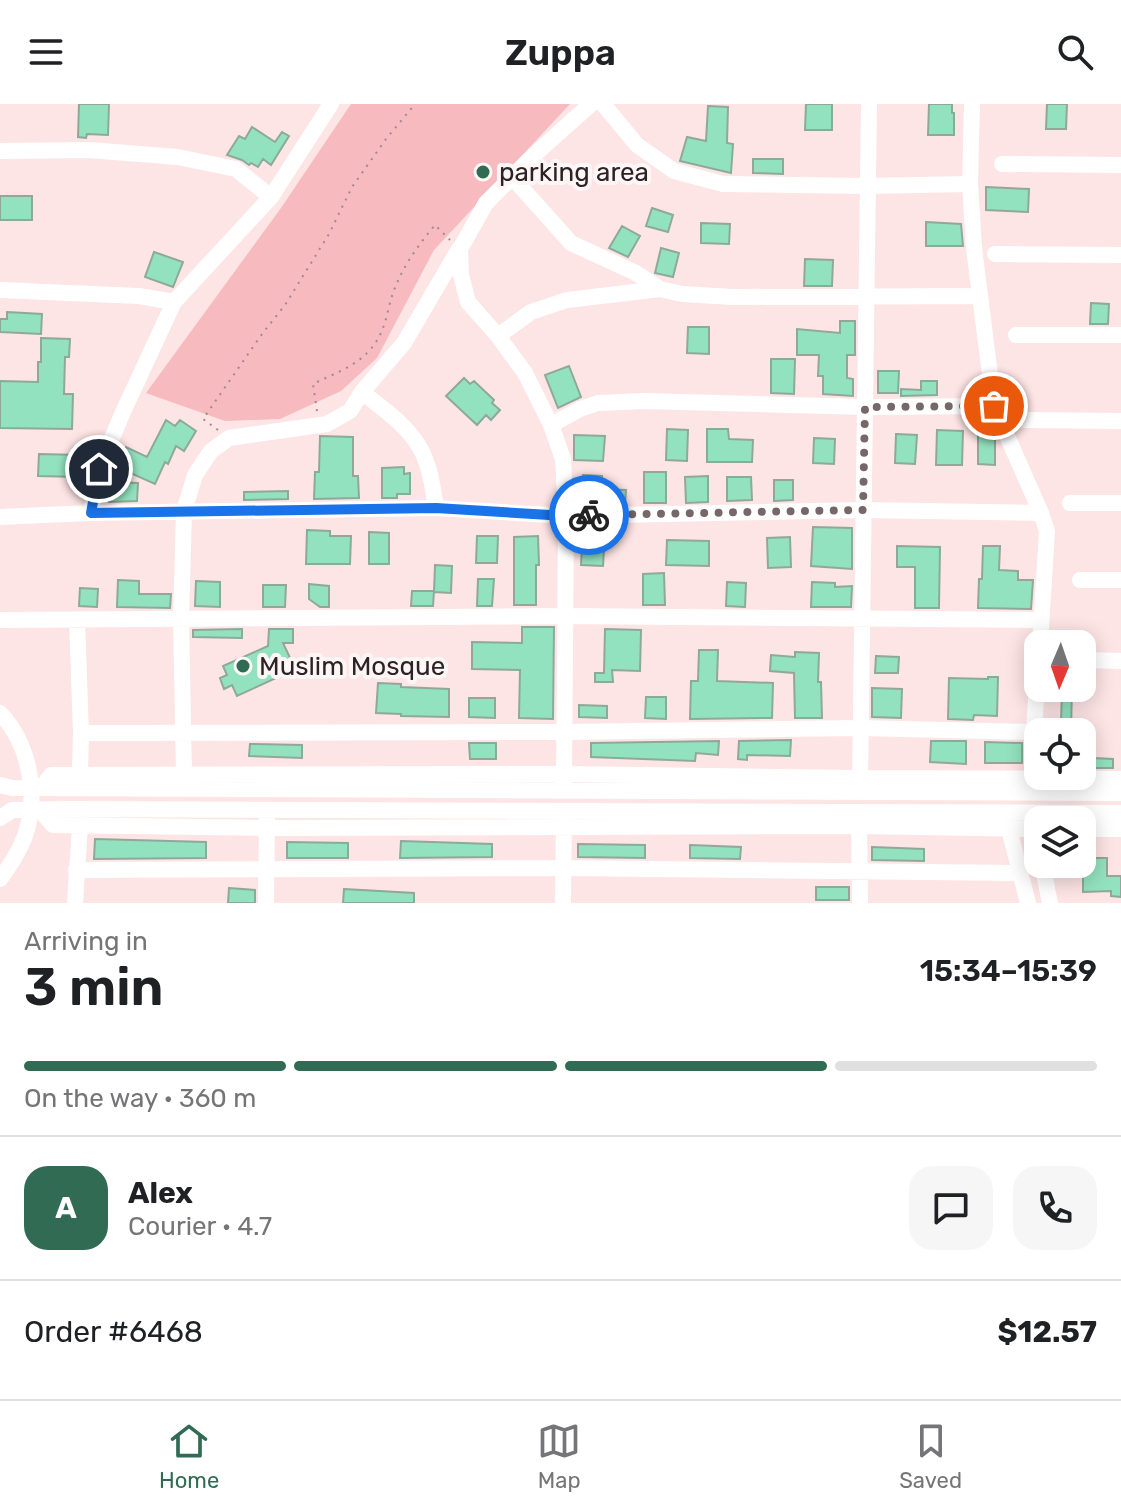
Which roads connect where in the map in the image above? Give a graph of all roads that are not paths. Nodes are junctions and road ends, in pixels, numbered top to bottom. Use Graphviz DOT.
graph roads {
  1 [pos="331,104"];
  2 [pos="591,104"];
  3 [pos="603,104"];
  4 [pos="869,104"];
  5 [pos="972,104"];
  6 [pos="0,151"];
  7 [pos="1002,164"];
  8 [pos="1121,165"];
  9 [pos="512,177"];
  10 [pos="970,184"];
  11 [pos="867,186"];
  12 [pos="271,197"];
  13 [pos="460,249"];
  14 [pos="995,254"];
  15 [pos="1121,255"];
  16 [pos="660,289"];
  17 [pos="0,290"];
  18 [pos="866,296"];
  19 [pos="979,296"];
  20 [pos="174,302"];
  21 [pos="1016,335"];
  22 [pos="1121,335"];
  23 [pos="498,336"];
  24 [pos="362,392"];
  25 [pos="994,406"];
  26 [pos="865,407"];
  27 [pos="1024,420"];
  28 [pos="1121,421"];
  29 [pos="551,425"];
  30 [pos="1070,503"];
  31 [pos="1121,503"];
  32 [pos="436,508"];
  33 [pos="863,510"];
  34 [pos="184,511"];
  35 [pos="91,513"];
  36 [pos="1041,513"];
  37 [pos="566,516"];
  38 [pos="0,517"];
  39 [pos="1080,580"];
  40 [pos="1121,580"];
  41 [pos="565,616"];
  42 [pos="862,618"];
  43 [pos="181,619"];
  44 [pos="0,620"];
  45 [pos="77,620"];
  46 [pos="1041,620"];
  47 [pos="1041,630"];
  48 [pos="1096,660"];
  49 [pos="1121,661"];
  50 [pos="0,713"];
  51 [pos="860,728"];
  52 [pos="564,732"];
  53 [pos="1024,732"];
  54 [pos="81,733"];
  55 [pos="183,733"];
  56 [pos="80,775"];
  57 [pos="184,775"];
  58 [pos="1121,779"];
  59 [pos="564,782"];
  60 [pos="0,785"];
  61 [pos="859,785"];
  62 [pos="37,787"];
  63 [pos="267,789"];
  64 [pos="1121,793"];
  65 [pos="267,808"];
  66 [pos="36,810"];
  67 [pos="1121,813"];
  68 [pos="0,818"];
  69 [pos="564,819"];
  70 [pos="859,820"];
  71 [pos="53,825"];
  72 [pos="80,825"];
  73 [pos="266,828"];
  74 [pos="1009,829"];
  75 [pos="1024,829"];
  76 [pos="1096,829"];
  77 [pos="1121,829"];
  78 [pos="25,836"];
  79 [pos="563,868"];
  80 [pos="76,870"];
  81 [pos="266,870"];
  82 [pos="860,871"];
  83 [pos="1021,873"];
  84 [pos="1045,878"];
  85 [pos="0,879"];
  86 [pos="75,903"];
  87 [pos="266,903"];
  88 [pos="563,903"];
  89 [pos="860,903"];
  90 [pos="1028,903"];
  91 [pos="1050,903"];
  1 -- 12 [label="street"];
  2 -- 9 [label="street"];
  3 -- 11 [label="street"];
  4 -- 11 [label="street"];
  5 -- 10 [label="street"];
  6 -- 12 [label="street"];
  7 -- 8 [label="street"];
  9 -- 13 [label="street"];
  9 -- 16 [label="street"];
  10 -- 11 [label="street"];
  10 -- 19 [label="street"];
  11 -- 18 [label="street"];
  12 -- 20 [label="street"];
  13 -- 23 [label="street"];
  13 -- 24 [label="street"];
  14 -- 15 [label="street"];
  16 -- 18 [label="street"];
  16 -- 23 [label="street"];
  17 -- 20 [label="street"];
  18 -- 19 [label="street"];
  18 -- 26 [label="street"];
  19 -- 25 [label="street"];
  20 -- 35 [label="street"];
  21 -- 22 [label="street"];
  23 -- 29 [label="street"];
  24 -- 32 [label="street"];
  24 -- 34 [label="street"];
  25 -- 26 [label="street"];
  25 -- 36 [label="street"];
  26 -- 29 [label="street"];
  26 -- 33 [label="street"];
  27 -- 28 [label="street"];
  29 -- 37 [label="street"];
  30 -- 31 [label="street"];
  32 -- 34 [label="street"];
  32 -- 37 [label="street"];
  33 -- 36 [label="street"];
  33 -- 37 [label="street"];
  33 -- 42 [label="street"];
  34 -- 35 [label="street"];
  34 -- 43 [label="street"];
  35 -- 38 [label="street"];
  36 -- 46 [label="street"];
  37 -- 41 [label="street"];
  39 -- 40 [label="street"];
  41 -- 42 [label="street"];
  41 -- 43 [label="street"];
  41 -- 52 [label="street"];
  42 -- 46 [label="street"];
  42 -- 51 [label="street"];
  43 -- 45 [label="street"];
  43 -- 55 [label="street"];
  44 -- 45 [label="street"];
  45 -- 54 [label="street"];
  46 -- 47 [label="street"];
  48 -- 49 [label="street"];
  50 -- 62 [label="street"];
  51 -- 52 [label="street"];
  51 -- 53 [label="street"];
  51 -- 61 [label="street"];
  52 -- 55 [label="street"];
  52 -- 59 [label="street"];
  54 -- 55 [label="street"];
  54 -- 56 [label="street"];
  55 -- 57 [label="street"];
  56 -- 57 [label="street"];
  56 -- 62 [label="street"];
  57 -- 59 [label="street"];
  58 -- 61 [label="street"];
  59 -- 61 [label="street"];
  59 -- 63 [label="street"];
  59 -- 69 [label="street"];
  60 -- 62 [label="street"];
  61 -- 64 [label="street"];
  61 -- 70 [label="street"];
  62 -- 63 [label="street"];
  62 -- 66 [label="street"];
  63 -- 65 [label="street"];
  65 -- 66 [label="street"];
  65 -- 69 [label="street"];
  65 -- 73 [label="street"];
  66 -- 68 [label="street"];
  66 -- 71 [label="street"];
  66 -- 78 [label="street"];
  67 -- 70 [label="street"];
  69 -- 70 [label="street"];
  69 -- 73 [label="street"];
  69 -- 79 [label="street"];
  70 -- 74 [label="street"];
  70 -- 82 [label="street"];
  71 -- 72 [label="street"];
  71 -- 78 [label="street"];
  72 -- 73 [label="street"];
  72 -- 80 [label="street"];
  73 -- 81 [label="street"];
  74 -- 75 [label="street"];
  74 -- 83 [label="street"];
  76 -- 77 [label="street"];
  78 -- 85 [label="street"];
  79 -- 81 [label="street"];
  79 -- 82 [label="street"];
  79 -- 88 [label="street"];
  80 -- 81 [label="street"];
  80 -- 86 [label="street"];
  81 -- 87 [label="street"];
  82 -- 83 [label="street"];
  82 -- 89 [label="street"];
  83 -- 90 [label="street"];
  84 -- 91 [label="street"];
}
